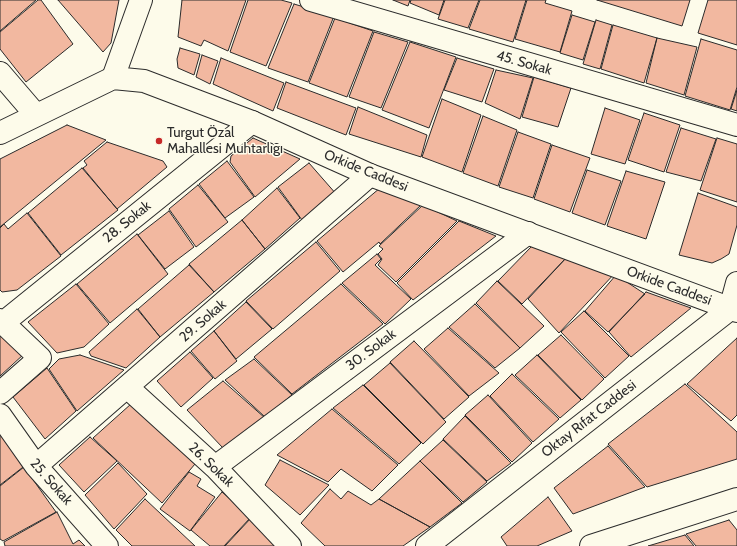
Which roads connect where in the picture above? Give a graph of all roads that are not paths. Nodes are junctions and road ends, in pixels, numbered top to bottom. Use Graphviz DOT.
graph roads {
  1 [pos="141,0"];
  2 [pos="311,0"];
  3 [pos="0,73"];
  4 [pos="113,78"];
  5 [pos="36,115"];
  6 [pos="252,122"];
  7 [pos="737,126"];
  8 [pos="0,133"];
  9 [pos="370,174"];
  10 [pos="528,233"];
  11 [pos="737,283"];
  12 [pos="734,310"];
  13 [pos="2,322"];
  14 [pos="127,388"];
  15 [pos="0,393"];
  16 [pos="0,415"];
  17 [pos="36,466"];
  18 [pos="215,467"];
  19 [pos="737,498"];
  20 [pos="602,544"];
  21 [pos="107,546"];
  22 [pos="290,546"];
  23 [pos="427,546"];
  1 -- 4 [label="street"];
  2 -- 7 [label="street, 45. Sokak"];
  3 -- 5 [label="street"];
  4 -- 5 [label="street"];
  4 -- 6 [label="street, Orkide Caddesi"];
  5 -- 8 [label="street"];
  6 -- 9 [label="street, Orkide Caddesi"];
  6 -- 13 [label="street, 28. Sokak"];
  9 -- 10 [label="street, Orkide Caddesi"];
  9 -- 14 [label="street, 29. Sokak"];
  10 -- 12 [label="street, Orkide Caddesi"];
  10 -- 18 [label="street, 30. Sokak"];
  11 -- 12 [label="street"];
  12 -- 23 [label="street, Oktay Rıfat Caddesi"];
  13 -- 15 [label="street, 28. Sokak"];
  14 -- 17 [label="street, 29. Sokak"];
  14 -- 18 [label="street, 26. Sokak"];
  16 -- 17 [label="street, 25. Sokak"];
  17 -- 21 [label="street, 25. Sokak"];
  18 -- 22 [label="street, 26. Sokak"];
  19 -- 20 [label="street"];
}
